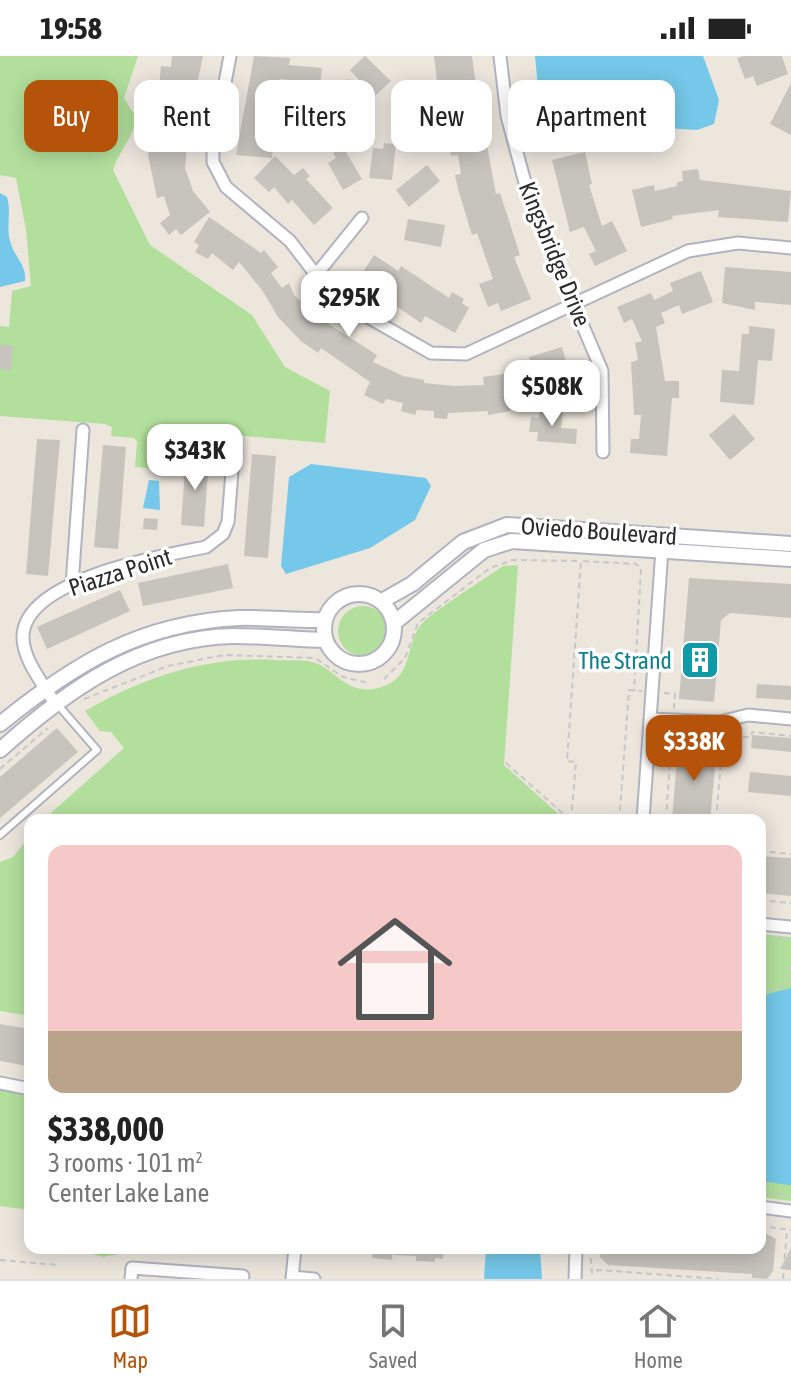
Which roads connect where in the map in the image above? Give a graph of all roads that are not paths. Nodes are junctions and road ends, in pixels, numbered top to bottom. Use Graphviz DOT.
graph roads {
  1 [pos="230,56"];
  2 [pos="500,56"];
  3 [pos="362,218"];
  4 [pos="791,248"];
  5 [pos="316,275"];
  6 [pos="572,303"];
  7 [pos="83,430"];
  8 [pos="234,446"];
  9 [pos="603,452"];
  10 [pos="663,542"];
  11 [pos="791,544"];
  12 [pos="791,559"];
  13 [pos="72,585"];
  14 [pos="382,601"];
  15 [pos="325,620"];
  16 [pos="394,623"];
  17 [pos="325,640"];
  18 [pos="45,688"];
  19 [pos="54,702"];
  20 [pos="650,719"];
  21 [pos="791,719"];
  22 [pos="0,724"];
  23 [pos="0,750"];
  24 [pos="643,814"];
  25 [pos="0,835"];
  26 [pos="766,925"];
  27 [pos="791,927"];
  28 [pos="0,1083"];
  29 [pos="24,1088"];
  30 [pos="766,1208"];
  31 [pos="791,1211"];
  32 [pos="294,1254"];
  33 [pos="576,1254"];
  34 [pos="131,1274"];
  35 [pos="243,1276"];
  36 [pos="292,1278"];
  37 [pos="314,1279"];
  38 [pos="575,1279"];
  1 -- 5 [label="street"];
  2 -- 6 [label="street, Kingsbridge Drive"];
  3 -- 5 [label="street"];
  4 -- 6 [label="street"];
  5 -- 6 [label="street"];
  6 -- 9 [label="street, Kingsbridge Drive"];
  7 -- 13 [label="street"];
  8 -- 13 [label="street, Piazza Point"];
  10 -- 11 [label="street, Oviedo Boulevard"];
  10 -- 12 [label="street, Oviedo Boulevard"];
  10 -- 14 [label="street, Oviedo Boulevard"];
  10 -- 16 [label="street, Oviedo Boulevard"];
  10 -- 20 [label="street"];
  13 -- 18 [label="street, Piazza Point"];
  14 -- 15 [label="street"];
  14 -- 16 [label="street"];
  15 -- 17 [label="street"];
  15 -- 18 [label="street"];
  16 -- 17 [label="street"];
  17 -- 19 [label="street"];
  18 -- 19 [label="street, Piazza Point"];
  18 -- 22 [label="street"];
  19 -- 23 [label="street"];
  19 -- 25 [label="lane"];
  20 -- 21 [label="street"];
  20 -- 24 [label="street"];
  26 -- 27 [label="street"];
  28 -- 29 [label="street"];
  30 -- 31 [label="street"];
  32 -- 36 [label="street"];
  33 -- 38 [label="street"];
  34 -- 35 [label="street"];
  36 -- 37 [label="street"];
}
